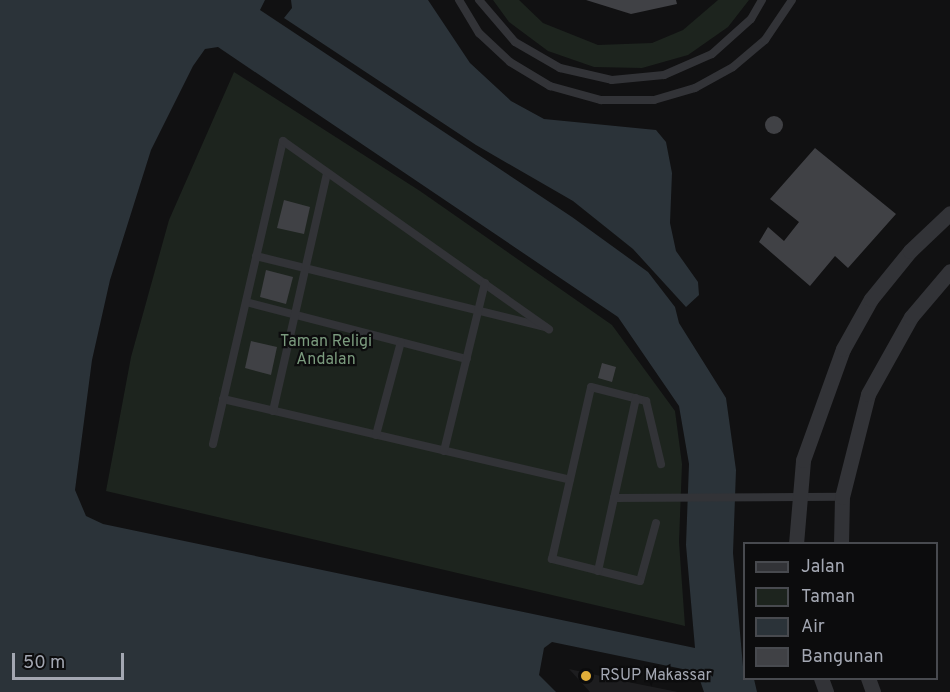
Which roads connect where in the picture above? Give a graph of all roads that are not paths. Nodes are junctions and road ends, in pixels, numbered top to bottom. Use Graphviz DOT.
graph roads {
  1 [pos="459,0"];
  2 [pos="479,0"];
  3 [pos="762,0"];
  4 [pos="792,0"];
  5 [pos="327,173"];
  6 [pos="950,213"];
  7 [pos="256,256"];
  8 [pos="306,268"];
  9 [pos="950,271"];
  10 [pos="485,284"];
  11 [pos="246,302"];
  12 [pos="478,311"];
  13 [pos="296,315"];
  14 [pos="401,342"];
  15 [pos="466,358"];
  16 [pos="636,398"];
  17 [pos="223,399"];
  18 [pos="273,411"];
  19 [pos="376,435"];
  20 [pos="213,444"];
  21 [pos="444,451"];
  22 [pos="661,464"];
  23 [pos="570,480"];
  24 [pos="797,497"];
  25 [pos="842,497"];
  26 [pos="614,498"];
  27 [pos="656,524"];
  28 [pos="796,542"];
  29 [pos="841,542"];
  30 [pos="598,571"];
  1 -- 4 [label="lane"];
  2 -- 3 [label="lane"];
  5 -- 7 [label="lane"];
  5 -- 8 [label="lane"];
  5 -- 10 [label="lane"];
  6 -- 24 [label="street"];
  7 -- 8 [label="lane"];
  7 -- 11 [label="lane"];
  8 -- 12 [label="lane"];
  8 -- 13 [label="lane"];
  9 -- 25 [label="street"];
  10 -- 12 [label="lane"];
  10 -- 12 [label="lane"];
  11 -- 13 [label="lane"];
  11 -- 17 [label="lane"];
  12 -- 15 [label="lane"];
  13 -- 14 [label="lane"];
  13 -- 18 [label="lane"];
  14 -- 15 [label="lane"];
  14 -- 19 [label="lane"];
  15 -- 21 [label="lane"];
  16 -- 22 [label="lane"];
  16 -- 23 [label="lane"];
  16 -- 26 [label="lane"];
  17 -- 18 [label="lane"];
  17 -- 20 [label="lane"];
  18 -- 19 [label="lane"];
  19 -- 21 [label="lane"];
  21 -- 23 [label="lane"];
  23 -- 30 [label="lane"];
  24 -- 25 [label="lane"];
  24 -- 26 [label="lane"];
  24 -- 28 [label="street"];
  25 -- 29 [label="street"];
  26 -- 30 [label="lane"];
  27 -- 30 [label="lane"];
}
